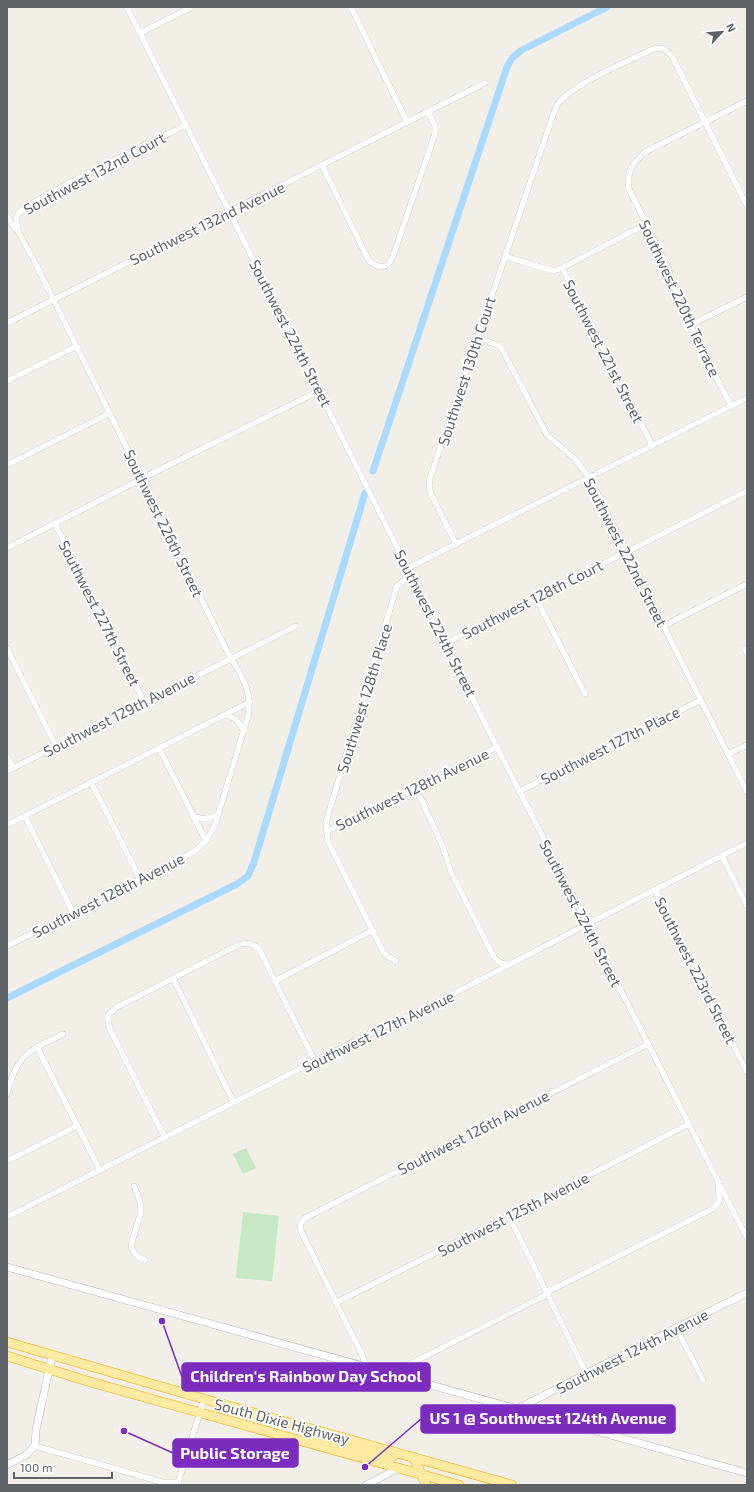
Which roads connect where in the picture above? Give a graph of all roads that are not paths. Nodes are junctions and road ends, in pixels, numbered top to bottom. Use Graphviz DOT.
graph roads {
  1 [pos="127,7"];
  2 [pos="192,7"];
  3 [pos="351,7"];
  4 [pos="140,33"];
  5 [pos="485,83"];
  6 [pos="747,101"];
  7 [pos="428,112"];
  8 [pos="407,122"];
  9 [pos="705,122"];
  10 [pos="186,125"];
  11 [pos="322,165"];
  12 [pos="747,206"];
  13 [pos="230,212"];
  14 [pos="7,215"];
  15 [pos="646,224"];
  16 [pos="18,231"];
  17 [pos="504,256"];
  18 [pos="562,268"];
  19 [pos="747,297"];
  20 [pos="54,299"];
  21 [pos="7,323"];
  22 [pos="690,325"];
  23 [pos="477,338"];
  24 [pos="77,346"];
  25 [pos="7,381"];
  26 [pos="319,391"];
  27 [pos="747,398"];
  28 [pos="730,406"];
  29 [pos="110,413"];
  30 [pos="652,445"];
  31 [pos="7,464"];
  32 [pos="589,477"];
  33 [pos="143,479"];
  34 [pos="747,491"];
  35 [pos="55,524"];
  36 [pos="456,544"];
  37 [pos="7,548"];
  38 [pos="626,552"];
  39 [pos="408,568"];
  40 [pos="747,584"];
  41 [pos="536,598"];
  42 [pos="296,626"];
  43 [pos="663,626"];
  44 [pos="446,643"];
  45 [pos="7,648"];
  46 [pos="744,648"];
  47 [pos="747,654"];
  48 [pos="232,659"];
  49 [pos="585,694"];
  50 [pos="701,700"];
  51 [pos="144,702"];
  52 [pos="250,702"];
  53 [pos="226,715"];
  54 [pos="244,731"];
  55 [pos="747,745"];
  56 [pos="56,746"];
  57 [pos="497,747"];
  58 [pos="159,748"];
  59 [pos="728,754"];
  60 [pos="7,756"];
  61 [pos="13,768"];
  62 [pos="7,771"];
  63 [pos="91,782"];
  64 [pos="416,788"];
  65 [pos="520,791"];
  66 [pos="747,792"];
  67 [pos="218,815"];
  68 [pos="25,816"];
  69 [pos="194,818"];
  70 [pos="7,825"];
  71 [pos="326,831"];
  72 [pos="206,841"];
  73 [pos="747,844"];
  74 [pos="722,856"];
  75 [pos="140,879"];
  76 [pos="655,890"];
  77 [pos="747,906"];
  78 [pos="73,913"];
  79 [pos="587,925"];
  80 [pos="373,930"];
  81 [pos="7,946"];
  82 [pos="396,961"];
  83 [pos="515,963"];
  84 [pos="173,978"];
  85 [pos="275,981"];
  86 [pos="64,1034"];
  87 [pos="648,1044"];
  88 [pos="37,1047"];
  89 [pos="315,1062"];
  90 [pos="747,1072"];
  91 [pos="7,1094"];
  92 [pos="234,1102"];
  93 [pos="689,1124"];
  94 [pos="77,1126"];
  95 [pos="164,1138"];
  96 [pos="7,1161"];
  97 [pos="100,1170"];
  98 [pos="719,1182"];
  99 [pos="134,1186"];
  100 [pos="509,1216"];
  101 [pos="7,1217"];
  102 [pos="747,1238"];
  103 [pos="145,1260"];
  104 [pos="7,1267"];
  105 [pos="547,1293"];
  106 [pos="747,1293"];
  107 [pos="337,1302"];
  108 [pos="676,1328"];
  109 [pos="7,1342"];
  110 [pos="7,1356"];
  111 [pos="52,1356"];
  112 [pos="367,1368"];
  113 [pos="49,1370"];
  114 [pos="586,1373"];
  115 [pos="395,1375"];
  116 [pos="703,1380"];
  117 [pos="204,1399"];
  118 [pos="518,1409"];
  119 [pos="200,1413"];
  120 [pos="304,1442"];
  121 [pos="34,1446"];
  122 [pos="397,1453"];
  123 [pos="414,1458"];
  124 [pos="7,1465"];
  125 [pos="399,1468"];
  126 [pos="747,1473"];
  127 [pos="420,1474"];
  128 [pos="145,1478"];
  129 [pos="443,1483"];
  130 [pos="176,1484"];
  131 [pos="150,1485"];
  132 [pos="366,1485"];
  133 [pos="426,1485"];
  134 [pos="458,1485"];
  135 [pos="512,1485"];
  1 -- 4 [label="street, Southwest 224th Street"];
  2 -- 4 [label="street"];
  3 -- 8 [label="street"];
  4 -- 10 [label="street, Southwest 224th Street"];
  5 -- 7 [label="street, Southwest 132nd Avenue"];
  6 -- 9 [label="street"];
  7 -- 8 [label="street, Southwest 132nd Avenue"];
  7 -- 11 [label="street"];
  8 -- 11 [label="street, Southwest 132nd Avenue"];
  9 -- 12 [label="street"];
  9 -- 15 [label="street, Southwest 220th Terrace"];
  9 -- 17 [label="street, Southwest 130th Court"];
  10 -- 13 [label="street, Southwest 224th Street"];
  10 -- 16 [label="street, Southwest 132nd Court"];
  11 -- 13 [label="street, Southwest 132nd Avenue"];
  13 -- 20 [label="street, Southwest 132nd Avenue"];
  13 -- 26 [label="street, Southwest 224th Street"];
  14 -- 16 [label="street, Southwest 226th Street"];
  15 -- 18 [label="street"];
  15 -- 22 [label="street, Southwest 220th Terrace"];
  16 -- 20 [label="street, Southwest 226th Street"];
  17 -- 18 [label="street, Southwest 221st Street"];
  17 -- 23 [label="street, Southwest 130th Court"];
  18 -- 30 [label="street, Southwest 221st Street"];
  19 -- 22 [label="street"];
  20 -- 21 [label="street, Southwest 132nd Avenue"];
  20 -- 24 [label="street, Southwest 226th Street"];
  22 -- 28 [label="street, Southwest 220th Terrace"];
  23 -- 32 [label="street, Southwest 222nd Street"];
  23 -- 36 [label="street, Southwest 130th Court"];
  24 -- 25 [label="street"];
  24 -- 29 [label="street, Southwest 226th Street"];
  26 -- 33 [label="street"];
  26 -- 39 [label="street, Southwest 224th Street"];
  27 -- 28 [label="street"];
  28 -- 30 [label="street"];
  29 -- 31 [label="street"];
  29 -- 33 [label="street, Southwest 226th Street"];
  30 -- 32 [label="street"];
  32 -- 36 [label="street"];
  32 -- 38 [label="street, Southwest 222nd Street"];
  33 -- 35 [label="street"];
  33 -- 48 [label="street, Southwest 226th Street"];
  34 -- 38 [label="street, Southwest 128th Court"];
  35 -- 37 [label="street"];
  35 -- 51 [label="street, Southwest 227th Street"];
  36 -- 39 [label="street"];
  38 -- 41 [label="street, Southwest 128th Court"];
  38 -- 43 [label="street, Southwest 222nd Street"];
  39 -- 44 [label="street, Southwest 224th Street"];
  39 -- 71 [label="street, Southwest 128th Place"];
  40 -- 43 [label="street"];
  41 -- 44 [label="street, Southwest 128th Court"];
  41 -- 49 [label="street"];
  42 -- 48 [label="street, Southwest 129th Avenue"];
  43 -- 50 [label="street, Southwest 222nd Street"];
  44 -- 57 [label="street, Southwest 224th Street"];
  45 -- 56 [label="street"];
  46 -- 47 [label="street"];
  48 -- 51 [label="street, Southwest 129th Avenue"];
  48 -- 52 [label="street, Southwest 226th Street"];
  50 -- 59 [label="street, Southwest 222nd Street"];
  50 -- 65 [label="street, Southwest 127th Place"];
  51 -- 56 [label="street, Southwest 129th Avenue"];
  52 -- 53 [label="street"];
  52 -- 54 [label="street, Southwest 226th Street"];
  53 -- 54 [label="street"];
  53 -- 58 [label="street"];
  54 -- 67 [label="street, Southwest 226th Street"];
  55 -- 59 [label="street"];
  56 -- 61 [label="street, Southwest 129th Avenue"];
  57 -- 64 [label="street, Southwest 128th Avenue"];
  57 -- 65 [label="street, Southwest 224th Street"];
  58 -- 63 [label="street"];
  58 -- 69 [label="street"];
  59 -- 66 [label="street, Southwest 222nd Street"];
  60 -- 61 [label="street"];
  61 -- 62 [label="street, Southwest 129th Avenue"];
  63 -- 68 [label="street"];
  63 -- 75 [label="street"];
  64 -- 71 [label="street, Southwest 128th Avenue"];
  64 -- 83 [label="street"];
  65 -- 79 [label="street, Southwest 224th Street"];
  67 -- 69 [label="street"];
  67 -- 72 [label="street, Southwest 226th Street"];
  68 -- 70 [label="street"];
  68 -- 78 [label="street"];
  69 -- 72 [label="street"];
  71 -- 80 [label="street"];
  72 -- 75 [label="street, Southwest 128th Avenue"];
  73 -- 74 [label="street, Southwest 127th Avenue"];
  74 -- 76 [label="street, Southwest 127th Avenue"];
  74 -- 77 [label="street"];
  75 -- 78 [label="street, Southwest 128th Avenue"];
  76 -- 79 [label="street, Southwest 127th Avenue"];
  76 -- 90 [label="street, Southwest 223rd Street"];
  78 -- 81 [label="street, Southwest 128th Avenue"];
  79 -- 83 [label="street, Southwest 127th Avenue"];
  79 -- 87 [label="street, Southwest 224th Street"];
  80 -- 82 [label="street"];
  80 -- 85 [label="street"];
  83 -- 89 [label="street, Southwest 127th Avenue"];
  84 -- 85 [label="street"];
  84 -- 92 [label="street"];
  84 -- 95 [label="street"];
  85 -- 89 [label="street"];
  86 -- 88 [label="street"];
  87 -- 93 [label="street, Southwest 224th Street"];
  87 -- 107 [label="street, Southwest 126th Avenue"];
  88 -- 91 [label="street"];
  88 -- 94 [label="street"];
  89 -- 92 [label="street, Southwest 127th Avenue"];
  92 -- 95 [label="street, Southwest 127th Avenue"];
  93 -- 98 [label="street, Southwest 224th Street"];
  93 -- 100 [label="street, Southwest 125th Avenue"];
  94 -- 96 [label="street"];
  94 -- 97 [label="street"];
  95 -- 97 [label="street, Southwest 127th Avenue"];
  97 -- 101 [label="street, Southwest 127th Avenue"];
  98 -- 102 [label="street, Southwest 224th Street"];
  98 -- 105 [label="street"];
  99 -- 103 [label="street"];
  100 -- 105 [label="street"];
  100 -- 107 [label="street, Southwest 125th Avenue"];
  104 -- 112 [label="street"];
  105 -- 114 [label="street"];
  105 -- 115 [label="street"];
  106 -- 108 [label="street, Southwest 124th Avenue"];
  107 -- 112 [label="street"];
  108 -- 114 [label="street, Southwest 124th Avenue"];
  108 -- 116 [label="street"];
  109 -- 111 [label="highway, South Dixie Highway"];
  110 -- 113 [label="highway, South Dixie Highway"];
  111 -- 113 [label="street"];
  111 -- 117 [label="highway, South Dixie Highway"];
  112 -- 115 [label="street"];
  113 -- 119 [label="highway, South Dixie Highway"];
  113 -- 121 [label="street"];
  114 -- 118 [label="street, Southwest 124th Avenue"];
  115 -- 118 [label="street"];
  117 -- 119 [label="street"];
  117 -- 122 [label="highway, South Dixie Highway"];
  118 -- 126 [label="street"];
  119 -- 120 [label="highway, South Dixie Highway"];
  119 -- 130 [label="street"];
  120 -- 122 [label="highway"];
  120 -- 125 [label="highway, South Dixie Highway"];
  121 -- 124 [label="street"];
  121 -- 128 [label="street"];
  122 -- 123 [label="highway, South Dixie Highway"];
  123 -- 127 [label="highway"];
  123 -- 135 [label="highway, South Dixie Highway"];
  125 -- 127 [label="highway, South Dixie Highway"];
  125 -- 132 [label="street"];
  127 -- 129 [label="highway, South Dixie Highway"];
  127 -- 133 [label="highway"];
  128 -- 130 [label="street"];
  128 -- 131 [label="street"];
  129 -- 134 [label="highway, South Dixie Highway"];
}
